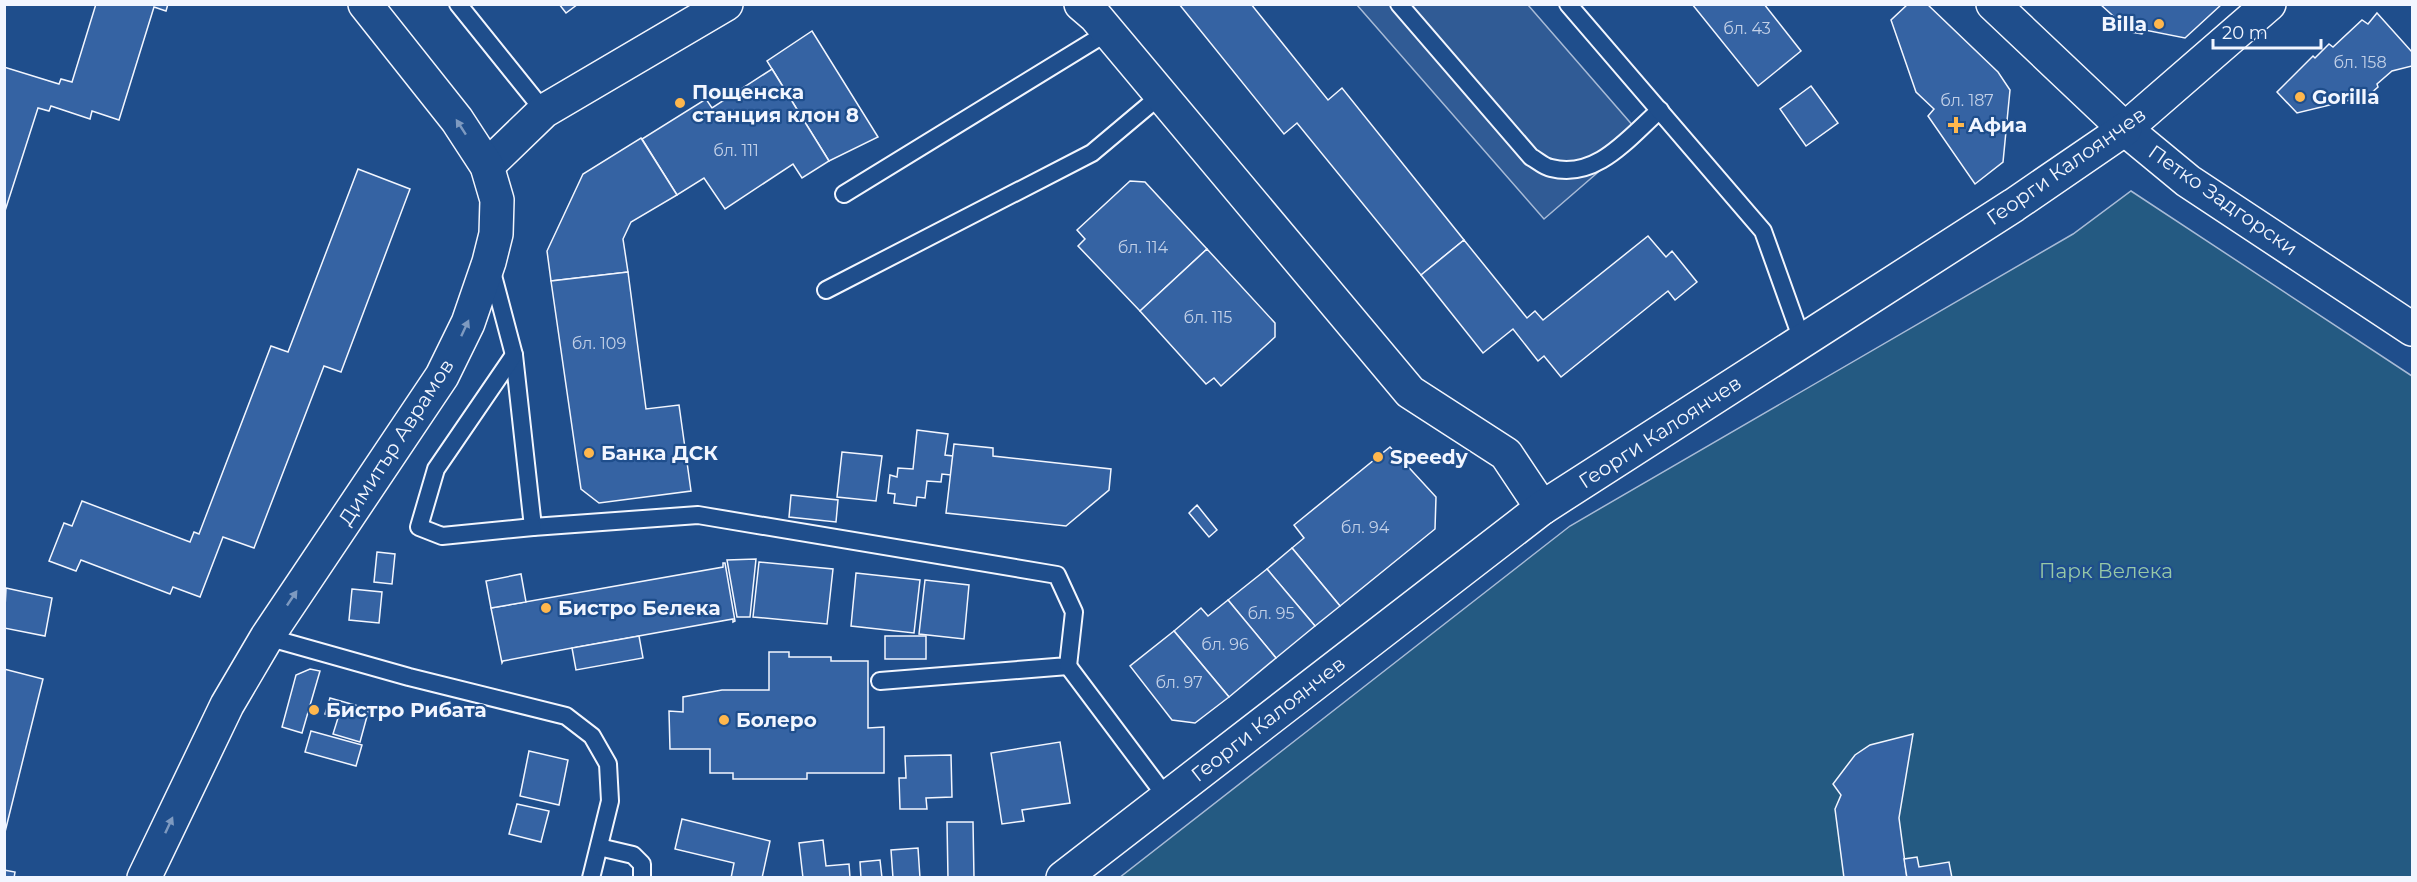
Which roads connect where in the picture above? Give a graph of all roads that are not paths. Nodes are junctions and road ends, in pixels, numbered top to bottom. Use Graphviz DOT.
graph roads {
  1 [pos="365,4"];
  2 [pos="458,4"];
  3 [pos="726,4"];
  4 [pos="1081,4"];
  5 [pos="1399,4"];
  6 [pos="1568,4"];
  7 [pos="1993,4"];
  8 [pos="2269,4"];
  9 [pos="1108,32"];
  10 [pos="1161,95"];
  11 [pos="1660,110"];
  12 [pos="544,111"];
  13 [pos="2125,129"];
  14 [pos="487,166"];
  15 [pos="844,194"];
  16 [pos="489,262"];
  17 [pos="826,290"];
  18 [pos="2412,329"];
  19 [pos="1802,340"];
  20 [pos="514,355"];
  21 [pos="1542,508"];
  22 [pos="533,527"];
  23 [pos="267,637"];
  24 [pos="1068,666"];
  25 [pos="880,681"];
  26 [pos="1167,798"];
  27 [pos="599,847"];
  28 [pos="144,878"];
  29 [pos="591,878"];
  30 [pos="642,878"];
  31 [pos="1063,878"];
  14 -- 1 [label="street, Димитър Аврамов, one-way"];
  2 -- 12 [label="lane"];
  3 -- 12 [label="street"];
  4 -- 9 [label="street"];
  5 -- 11 [label="lane"];
  6 -- 11 [label="lane"];
  7 -- 13 [label="street, Петко Задгорски"];
  8 -- 13 [label="street, Георги Калоянчев"];
  9 -- 10 [label="street"];
  9 -- 15 [label="lane"];
  10 -- 17 [label="lane"];
  10 -- 21 [label="street"];
  11 -- 19 [label="lane"];
  12 -- 14 [label="street"];
  13 -- 18 [label="street, Петко Задгорски"];
  13 -- 19 [label="street, Георги Калоянчев"];
  14 -- 16 [label="street, Димитър Аврамов"];
  16 -- 20 [label="lane"];
  23 -- 16 [label="street, Димитър Аврамов, one-way"];
  19 -- 21 [label="street, Георги Калоянчев"];
  20 -- 22 [label="lane"];
  20 -- 22 [label="lane"];
  21 -- 26 [label="street, Георги Калоянчев"];
  22 -- 24 [label="lane"];
  23 -- 27 [label="lane"];
  28 -- 23 [label="street, Димитър Аврамов, one-way"];
  24 -- 25 [label="lane"];
  24 -- 26 [label="lane"];
  26 -- 31 [label="street, Георги Калоянчев"];
  27 -- 29 [label="lane"];
  27 -- 30 [label="lane"];
}
